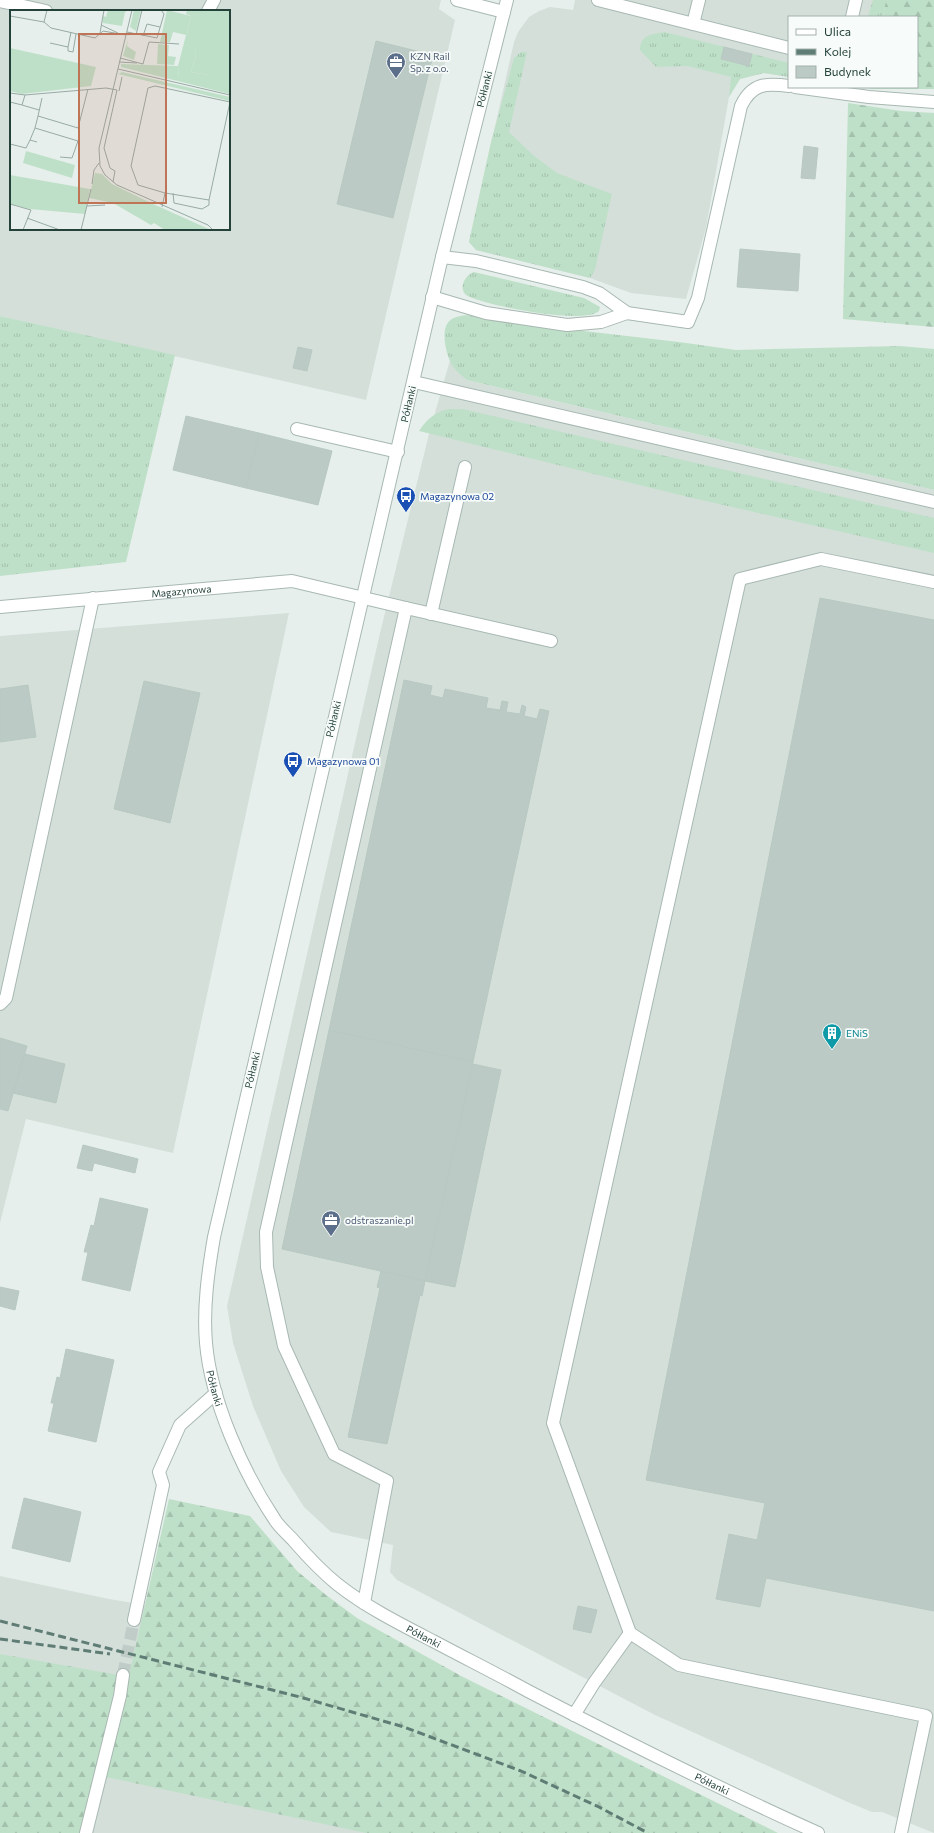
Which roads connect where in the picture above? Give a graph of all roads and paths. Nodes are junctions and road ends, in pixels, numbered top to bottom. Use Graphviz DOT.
graph roads {
  1 [pos="214,0"];
  2 [pos="457,0"];
  3 [pos="598,0"];
  4 [pos="699,0"];
  5 [pos="856,0"];
  6 [pos="0,1"];
  7 [pos="617,2"];
  8 [pos="506,6"];
  9 [pos="41,10"];
  10 [pos="209,10"];
  11 [pos="852,16"];
  12 [pos="693,24"];
  13 [pos="788,48"];
  14 [pos="788,86"];
  15 [pos="802,88"];
  16 [pos="934,102"];
  17 [pos="442,257"];
  18 [pos="432,297"];
  19 [pos="627,313"];
  20 [pos="414,382"];
  21 [pos="297,429"];
  22 [pos="398,452"];
  23 [pos="465,467"];
  24 [pos="934,502"];
  25 [pos="934,582"];
  26 [pos="361,597"];
  27 [pos="93,598"];
  28 [pos="0,607"];
  29 [pos="406,608"];
  30 [pos="431,614"];
  31 [pos="551,641"];
  32 [pos="0,1004"];
  33 [pos="216,1393"];
  34 [pos="364,1603"];
  35 [pos="134,1620"];
  36 [pos="630,1633"];
  37 [pos="123,1675"];
  38 [pos="574,1715"];
  39 [pos="930,1716"];
  40 [pos="86,1833"];
  41 [pos="818,1833"];
  42 [pos="901,1833"];
  1 -- 10 [label="street"];
  2 -- 8 [label="street"];
  3 -- 7 [label="street"];
  4 -- 12 [label="street"];
  5 -- 11 [label="street"];
  6 -- 9 [label="street"];
  7 -- 12 [label="street"];
  8 -- 17 [label="street, Półłanki"];
  12 -- 13 [label="street"];
  14 -- 19 [label="street"];
  15 -- 16 [label="street"];
  17 -- 18 [label="street, Półłanki"];
  17 -- 19 [label="street"];
  18 -- 19 [label="street"];
  18 -- 20 [label="street, Półłanki"];
  20 -- 22 [label="street, Półłanki"];
  20 -- 24 [label="street"];
  21 -- 22 [label="street"];
  22 -- 26 [label="street, Półłanki"];
  23 -- 30 [label="street"];
  25 -- 36 [label="street"];
  26 -- 27 [label="street, Magazynowa"];
  26 -- 29 [label="street, Magazynowa"];
  26 -- 33 [label="street, Półłanki"];
  27 -- 28 [label="street, Magazynowa"];
  27 -- 32 [label="street"];
  29 -- 30 [label="street, Magazynowa"];
  29 -- 34 [label="street"];
  30 -- 31 [label="street, Magazynowa"];
  33 -- 34 [label="street, Półłanki"];
  33 -- 35 [label="street"];
  34 -- 38 [label="street, Półłanki"];
  36 -- 38 [label="street"];
  36 -- 39 [label="street"];
  37 -- 40 [label="street"];
  38 -- 41 [label="street, Półłanki"];
  39 -- 42 [label="street"];
}
